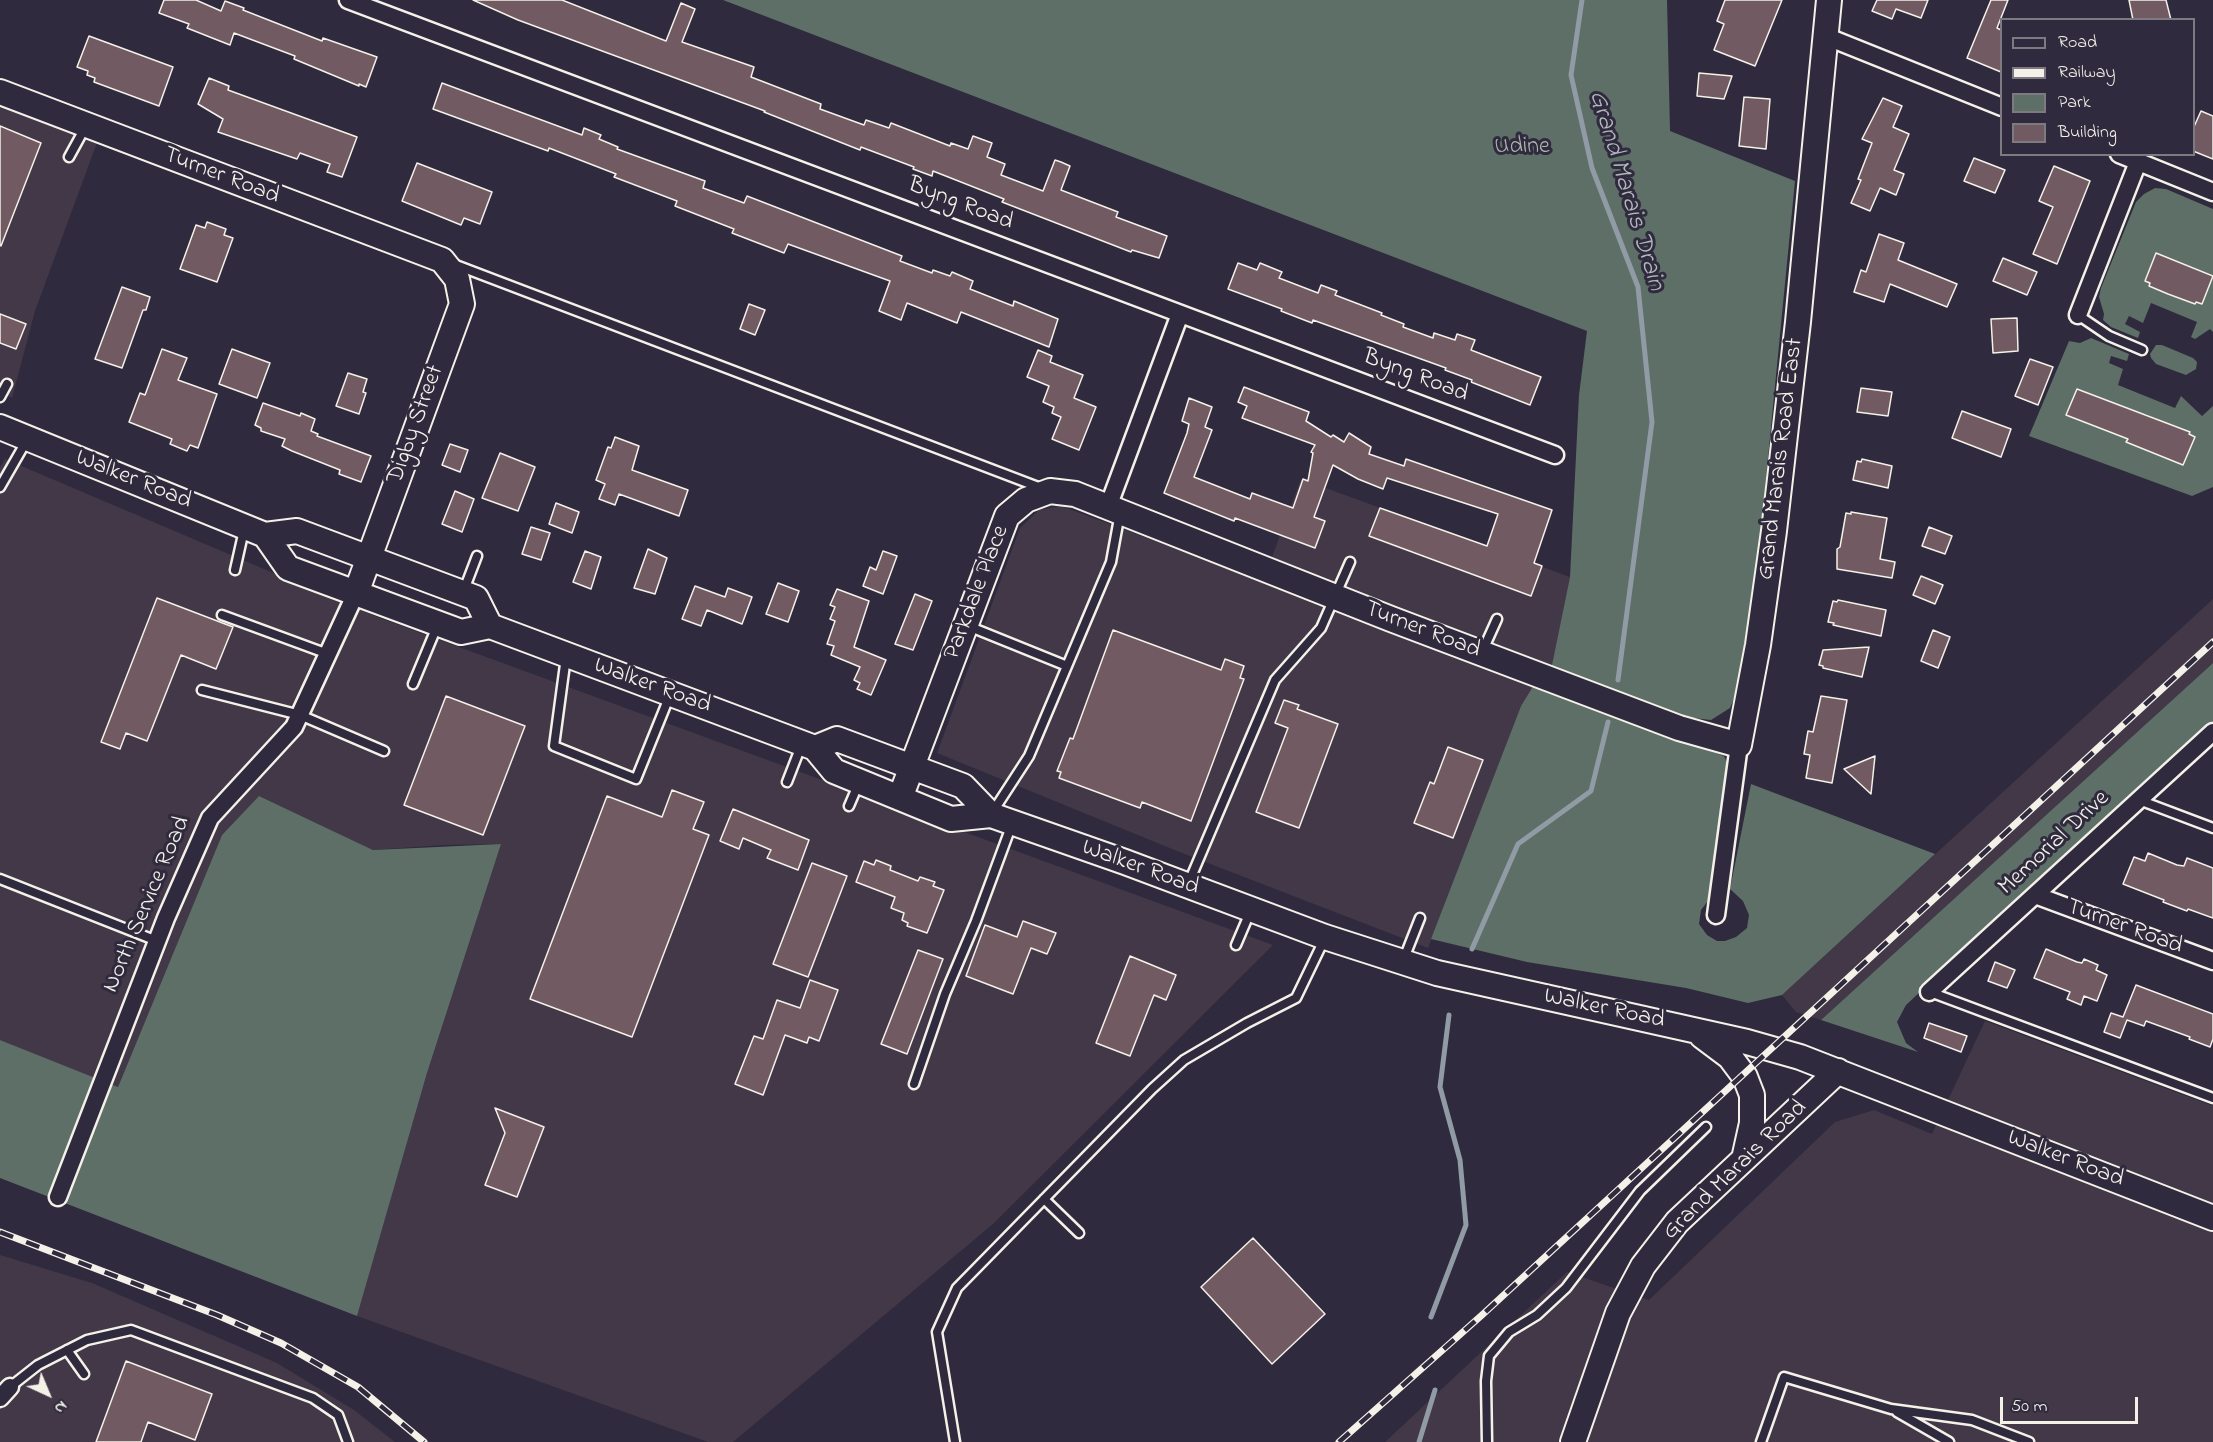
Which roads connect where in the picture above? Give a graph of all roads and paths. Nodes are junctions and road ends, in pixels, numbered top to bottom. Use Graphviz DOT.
graph roads {
  1 [pos="348,0"];
  2 [pos="1829,0"];
  3 [pos="1825,36"];
  4 [pos="0,92"];
  5 [pos="2000,107"];
  6 [pos="86,126"];
  7 [pos="2124,156"];
  8 [pos="69,157"];
  9 [pos="2138,162"];
  10 [pos="2213,192"];
  11 [pos="442,260"];
  12 [pos="1180,314"];
  13 [pos="2078,315"];
  14 [pos="2142,350"];
  15 [pos="7,384"];
  16 [pos="0,397"];
  17 [pos="0,428"];
  18 [pos="27,438"];
  19 [pos="1555,456"];
  20 [pos="0,487"];
  21 [pos="1050,491"];
  22 [pos="1114,510"];
  23 [pos="255,531"];
  24 [pos="477,556"];
  25 [pos="369,558"];
  26 [pos="1350,562"];
  27 [pos="235,570"];
  28 [pos="356,593"];
  29 [pos="463,593"];
  30 [pos="1335,597"];
  31 [pos="222,615"];
  32 [pos="1497,619"];
  33 [pos="438,624"];
  34 [pos="965,625"];
  35 [pos="489,626"];
  36 [pos="1481,653"];
  37 [pos="328,654"];
  38 [pos="567,656"];
  39 [pos="1067,666"];
  40 [pos="413,684"];
  41 [pos="202,690"];
  42 [pos="670,694"];
  43 [pos="300,715"];
  44 [pos="2213,732"];
  45 [pos="808,745"];
  46 [pos="1739,745"];
  47 [pos="384,751"];
  48 [pos="912,767"];
  49 [pos="860,781"];
  50 [pos="787,782"];
  51 [pos="900,798"];
  52 [pos="2139,800"];
  53 [pos="849,806"];
  54 [pos="1001,819"];
  55 [pos="2213,828"];
  56 [pos="0,879"];
  57 [pos="1188,886"];
  58 [pos="2035,895"];
  59 [pos="1251,909"];
  60 [pos="1716,915"];
  61 [pos="1420,918"];
  62 [pos="1325,937"];
  63 [pos="157,941"];
  64 [pos="1236,945"];
  65 [pos="2213,961"];
  66 [pos="1403,962"];
  67 [pos="1929,992"];
  68 [pos="1696,1031"];
  69 [pos="1838,1071"];
  70 [pos="914,1083"];
  71 [pos="2213,1098"];
  72 [pos="1706,1127"];
  73 [pos="1744,1159"];
  74 [pos="58,1197"];
  75 [pos="1044,1199"];
  76 [pos="2213,1218"];
  77 [pos="1078,1233"];
  78 [pos="67,1350"];
  79 [pos="84,1374"];
  80 [pos="5,1392"];
  81 [pos="1892,1408"];
  82 [pos="348,1442"];
  83 [pos="955,1442"];
  84 [pos="1487,1442"];
  85 [pos="1573,1442"];
  86 [pos="1761,1442"];
  87 [pos="1949,1442"];
  88 [pos="2029,1442"];
  1 -- 12 [label="street, Byng Road"];
  2 -- 3 [label="street, Grand Marais Road East"];
  3 -- 5 [label="street"];
  3 -- 46 [label="street, Grand Marais Road East"];
  4 -- 6 [label="street, Turner Road"];
  6 -- 8 [label="lane"];
  6 -- 11 [label="street, Turner Road"];
  7 -- 9 [label="street"];
  9 -- 10 [label="street"];
  9 -- 13 [label="street"];
  11 -- 21 [label="lane"];
  11 -- 25 [label="street, Digby Street"];
  12 -- 19 [label="street, Byng Road"];
  12 -- 22 [label="street"];
  13 -- 14 [label="lane"];
  15 -- 16 [label="lane"];
  17 -- 18 [label="street, Walker Road"];
  18 -- 20 [label="lane"];
  18 -- 23 [label="street, Walker Road"];
  21 -- 22 [label="street"];
  21 -- 34 [label="street, Parkdale Place"];
  22 -- 30 [label="street, Turner Road"];
  22 -- 39 [label="lane"];
  23 -- 25 [label="street, Walker Road"];
  23 -- 27 [label="lane"];
  23 -- 28 [label="street"];
  24 -- 29 [label="lane"];
  25 -- 28 [label="street, Digby Street"];
  25 -- 29 [label="street, Walker Road"];
  26 -- 30 [label="lane"];
  28 -- 33 [label="street"];
  28 -- 37 [label="street, North Service Road"];
  29 -- 35 [label="street, Walker Road"];
  30 -- 36 [label="street, Turner Road"];
  30 -- 57 [label="lane"];
  31 -- 37 [label="lane"];
  32 -- 36 [label="lane"];
  33 -- 35 [label="street"];
  33 -- 40 [label="lane"];
  34 -- 39 [label="lane"];
  34 -- 48 [label="street, Parkdale Place"];
  35 -- 38 [label="street, Walker Road"];
  36 -- 46 [label="street, Turner Road"];
  37 -- 43 [label="street, North Service Road"];
  38 -- 42 [label="street, Walker Road"];
  38 -- 42 [label="lane"];
  39 -- 54 [label="lane"];
  41 -- 43 [label="lane"];
  42 -- 45 [label="street, Walker Road"];
  43 -- 47 [label="lane"];
  43 -- 63 [label="street, North Service Road"];
  44 -- 52 [label="street, Memorial Drive"];
  45 -- 48 [label="street, Walker Road"];
  45 -- 49 [label="street, Walker Road"];
  45 -- 50 [label="lane"];
  46 -- 60 [label="street, Grand Marais Road East"];
  48 -- 51 [label="street, Parkdale Place"];
  48 -- 54 [label="street, Walker Road"];
  49 -- 51 [label="street, Walker Road"];
  49 -- 53 [label="lane"];
  51 -- 54 [label="street, Walker Road"];
  52 -- 55 [label="lane"];
  52 -- 58 [label="street, Memorial Drive"];
  54 -- 57 [label="street, Walker Road"];
  54 -- 70 [label="lane"];
  56 -- 63 [label="lane"];
  57 -- 59 [label="street, Walker Road"];
  58 -- 65 [label="street, Turner Road"];
  58 -- 67 [label="street, Memorial Drive"];
  59 -- 62 [label="street, Walker Road"];
  59 -- 64 [label="lane"];
  61 -- 66 [label="lane"];
  62 -- 66 [label="street, Walker Road"];
  62 -- 75 [label="lane"];
  63 -- 74 [label="street, North Service Road"];
  66 -- 68 [label="street, Walker Road"];
  67 -- 71 [label="lane"];
  68 -- 69 [label="street, Walker Road"];
  68 -- 73 [label="street"];
  69 -- 73 [label="street, Grand Marais Road"];
  69 -- 76 [label="street, Walker Road"];
  72 -- 84 [label="lane"];
  73 -- 85 [label="street, Grand Marais Road"];
  75 -- 77 [label="lane"];
  75 -- 83 [label="lane"];
  78 -- 79 [label="lane"];
  78 -- 80 [label="lane"];
  78 -- 82 [label="lane"];
  81 -- 86 [label="lane"];
  81 -- 87 [label="lane"];
  81 -- 88 [label="lane"];
}
